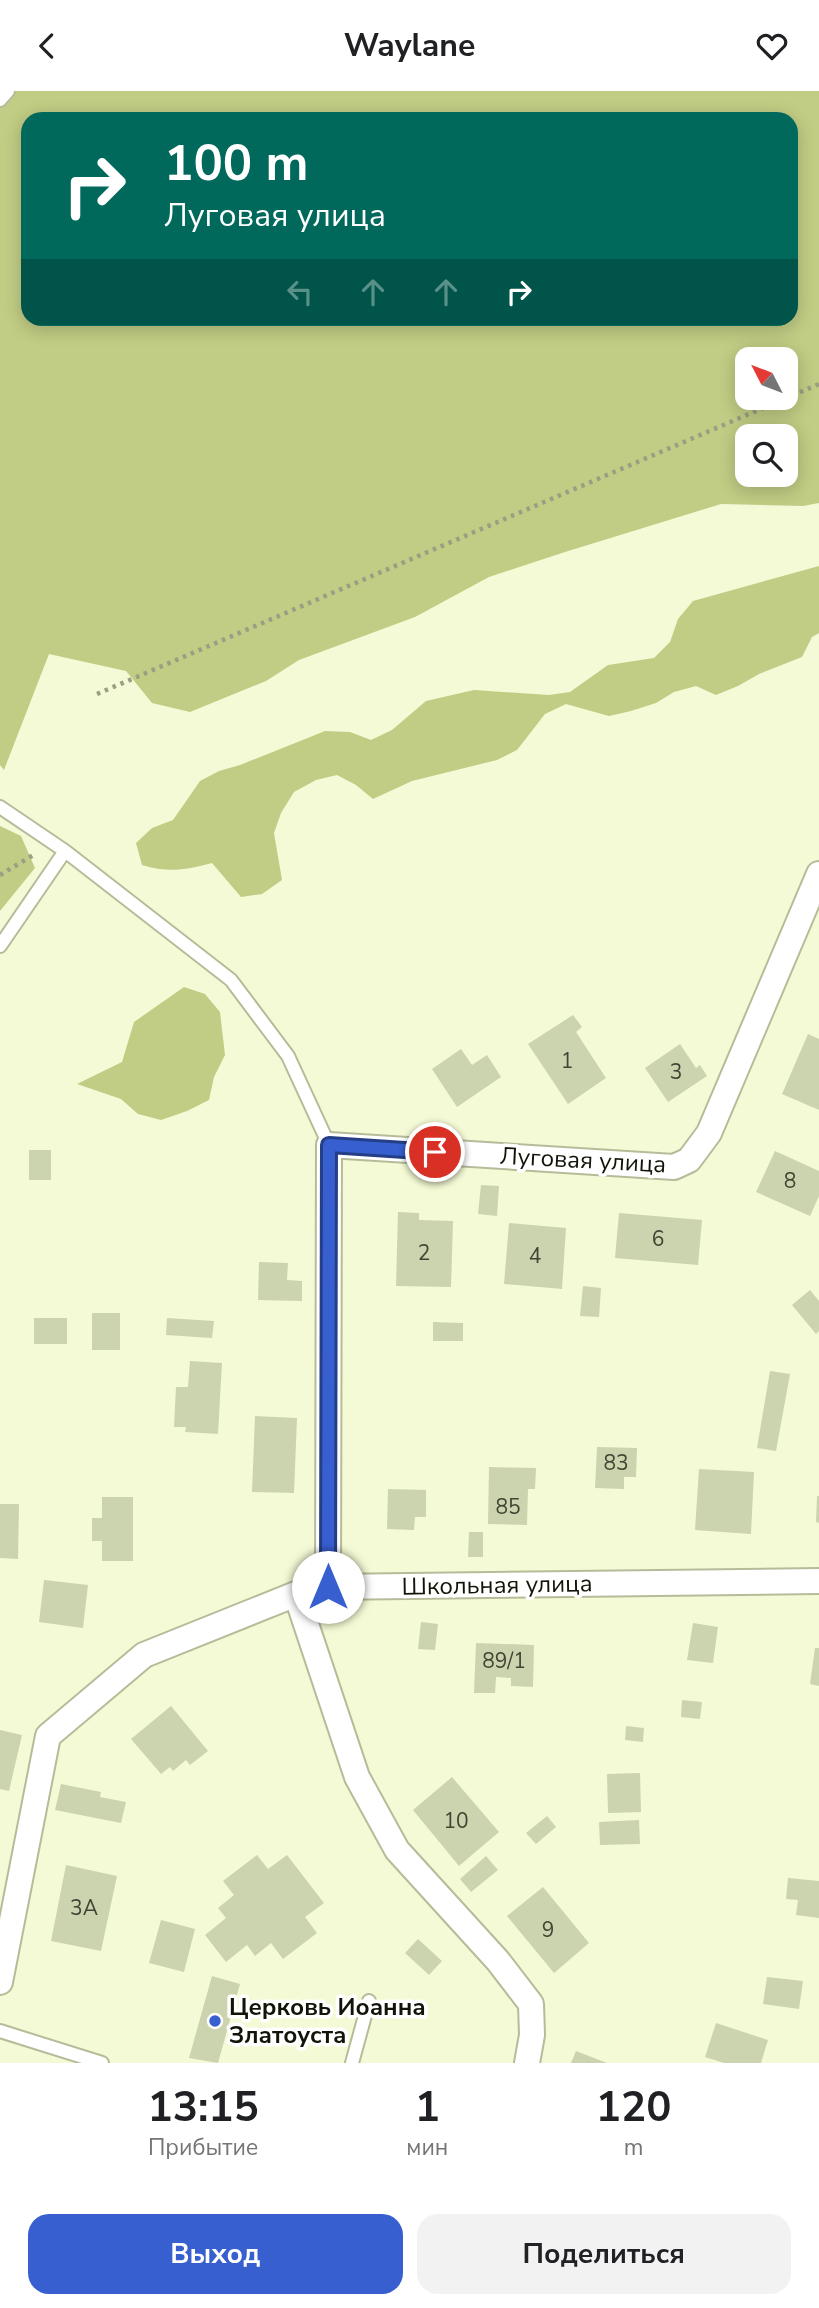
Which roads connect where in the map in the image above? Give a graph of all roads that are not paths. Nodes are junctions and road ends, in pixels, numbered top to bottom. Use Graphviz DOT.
graph roads {
  1 [pos="8,91"];
  2 [pos="0,100"];
  3 [pos="0,807"];
  4 [pos="59,847"];
  5 [pos="819,874"];
  6 [pos="0,946"];
  7 [pos="329,1145"];
  8 [pos="819,1581"];
  9 [pos="328,1587"];
  10 [pos="296,1594"];
  11 [pos="0,1982"];
  12 [pos="369,2001"];
  13 [pos="0,2031"];
  14 [pos="102,2063"];
  15 [pos="352,2063"];
  16 [pos="527,2063"];
  1 -- 2 [label="lane"];
  3 -- 4 [label="lane"];
  4 -- 6 [label="lane"];
  4 -- 7 [label="lane"];
  5 -- 7 [label="street, Луговая улица"];
  7 -- 9 [label="street"];
  8 -- 9 [label="street, Школьная улица"];
  9 -- 10 [label="street, Школьная улица"];
  10 -- 11 [label="street, Школьная улица"];
  10 -- 16 [label="street"];
  12 -- 15 [label="lane"];
  13 -- 14 [label="lane"];
}
